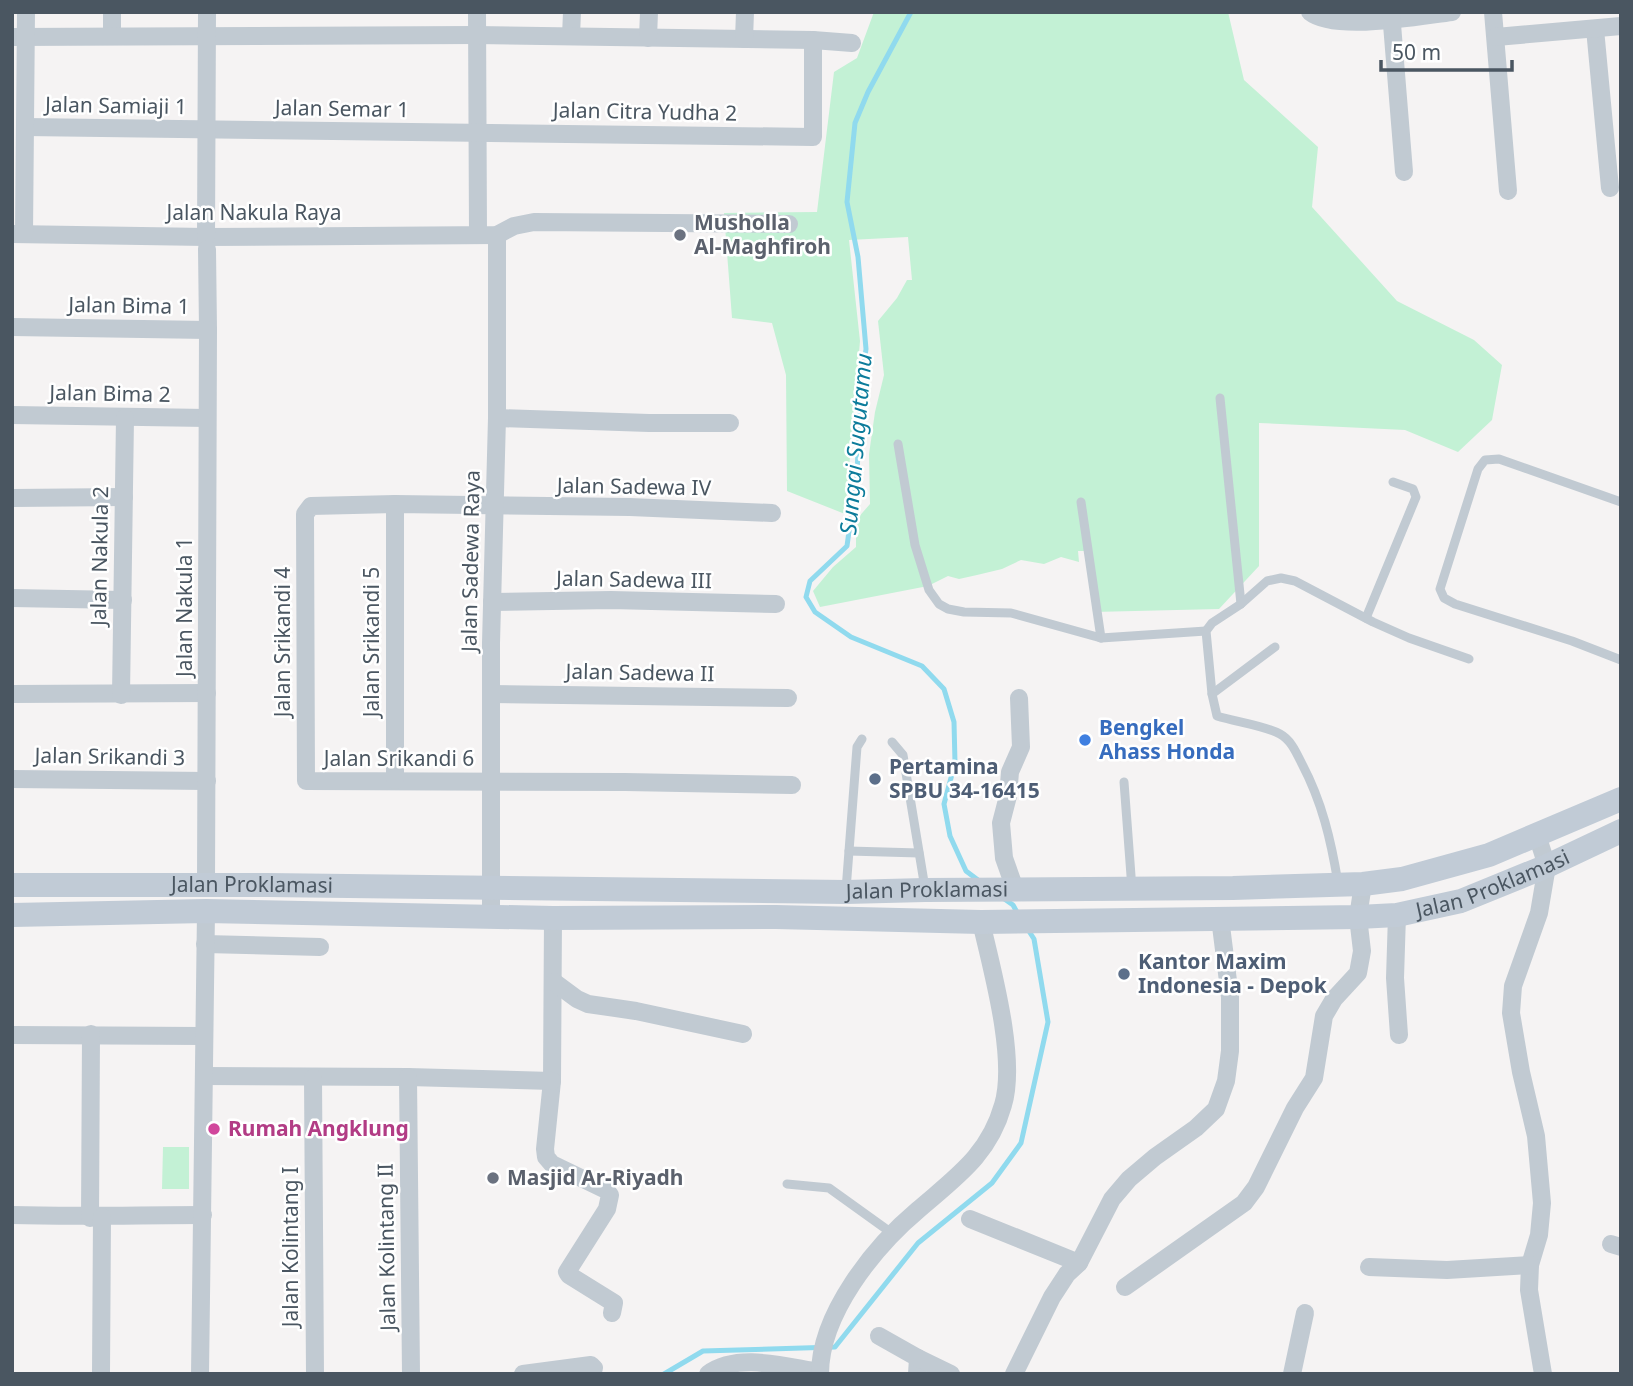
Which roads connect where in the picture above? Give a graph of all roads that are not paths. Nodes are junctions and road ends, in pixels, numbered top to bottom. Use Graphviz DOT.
graph roads {
  1 [pos="26,12"];
  2 [pos="112,12"];
  3 [pos="207,12"];
  4 [pos="477,12"];
  5 [pos="572,12"];
  6 [pos="649,12"];
  7 [pos="745,12"];
  8 [pos="1310,12"];
  9 [pos="1452,12"];
  10 [pos="1493,12"];
  11 [pos="1392,16"];
  12 [pos="1621,26"];
  13 [pos="1595,29"];
  14 [pos="112,35"];
  15 [pos="476,35"];
  16 [pos="572,36"];
  17 [pos="19,37"];
  18 [pos="208,37"];
  19 [pos="1496,37"];
  20 [pos="648,38"];
  21 [pos="744,39"];
  22 [pos="813,40"];
  23 [pos="852,43"];
  24 [pos="25,127"];
  25 [pos="207,131"];
  26 [pos="477,133"];
  27 [pos="1404,172"];
  28 [pos="1610,188"];
  29 [pos="1508,191"];
  30 [pos="789,224"];
  31 [pos="18,234"];
  32 [pos="478,234"];
  33 [pos="497,235"];
  34 [pos="206,243"];
  35 [pos="12,327"];
  36 [pos="208,330"];
  37 [pos="1220,398"];
  38 [pos="12,415"];
  39 [pos="125,418"];
  40 [pos="207,418"];
  41 [pos="497,418"];
  42 [pos="730,424"];
  43 [pos="898,443"];
  44 [pos="1393,482"];
  45 [pos="124,497"];
  46 [pos="12,498"];
  47 [pos="1081,502"];
  48 [pos="1621,502"];
  49 [pos="395,504"];
  50 [pos="311,506"];
  51 [pos="495,507"];
  52 [pos="772,513"];
  53 [pos="12,598"];
  54 [pos="123,600"];
  55 [pos="492,602"];
  56 [pos="776,604"];
  57 [pos="1241,604"];
  58 [pos="1366,618"];
  59 [pos="1206,631"];
  60 [pos="1101,638"];
  61 [pos="1275,647"];
  62 [pos="1469,659"];
  63 [pos="1621,660"];
  64 [pos="207,693"];
  65 [pos="12,694"];
  66 [pos="491,694"];
  67 [pos="1212,694"];
  68 [pos="121,695"];
  69 [pos="788,698"];
  70 [pos="1019,698"];
  71 [pos="862,739"];
  72 [pos="892,742"];
  73 [pos="12,779"];
  74 [pos="395,780"];
  75 [pos="207,781"];
  76 [pos="306,781"];
  77 [pos="492,782"];
  78 [pos="1124,782"];
  79 [pos="792,785"];
  80 [pos="1621,799"];
  81 [pos="1621,831"];
  82 [pos="1537,835"];
  83 [pos="849,851"];
  84 [pos="919,853"];
  85 [pos="1547,866"];
  86 [pos="1351,884"];
  87 [pos="12,885"];
  88 [pos="206,885"];
  89 [pos="491,888"];
  90 [pos="1012,889"];
  91 [pos="1132,889"];
  92 [pos="925,890"];
  93 [pos="846,892"];
  94 [pos="206,911"];
  95 [pos="12,915"];
  96 [pos="1397,915"];
  97 [pos="491,917"];
  98 [pos="1358,917"];
  99 [pos="553,918"];
  100 [pos="1220,918"];
  101 [pos="988,921"];
  102 [pos="205,944"];
  103 [pos="320,947"];
  104 [pos="554,982"];
  105 [pos="91,1034"];
  106 [pos="743,1034"];
  107 [pos="12,1035"];
  108 [pos="1399,1035"];
  109 [pos="203,1036"];
  110 [pos="204,1076"];
  111 [pos="408,1077"];
  112 [pos="313,1078"];
  113 [pos="552,1081"];
  114 [pos="787,1184"];
  115 [pos="12,1215"];
  116 [pos="203,1215"];
  117 [pos="96,1217"];
  118 [pos="970,1219"];
  119 [pos="893,1234"];
  120 [pos="1079,1263"];
  121 [pos="1531,1265"];
  122 [pos="1369,1267"];
  123 [pos="1125,1287"];
  124 [pos="612,1313"];
  125 [pos="1305,1313"];
  126 [pos="879,1336"];
  127 [pos="917,1366"];
  128 [pos="820,1367"];
  129 [pos="101,1374"];
  130 [pos="200,1374"];
  131 [pos="315,1374"];
  132 [pos="411,1374"];
  133 [pos="523,1374"];
  134 [pos="592,1374"];
  135 [pos="708,1374"];
  136 [pos="951,1374"];
  137 [pos="1014,1374"];
  138 [pos="1292,1374"];
  139 [pos="1543,1374"];
  1 -- 17 [label="street"];
  2 -- 14 [label="street"];
  3 -- 18 [label="street, Jalan Bima 1"];
  4 -- 15 [label="street"];
  5 -- 16 [label="street"];
  6 -- 20 [label="street"];
  7 -- 21 [label="street"];
  8 -- 11 [label="street"];
  9 -- 11 [label="street"];
  10 -- 19 [label="street"];
  11 -- 27 [label="street"];
  12 -- 13 [label="street"];
  13 -- 19 [label="street"];
  13 -- 28 [label="street"];
  14 -- 17 [label="street"];
  14 -- 18 [label="street"];
  15 -- 16 [label="street"];
  15 -- 18 [label="street"];
  15 -- 26 [label="street"];
  16 -- 20 [label="street"];
  17 -- 24 [label="street"];
  18 -- 25 [label="street, Jalan Bima 1"];
  19 -- 29 [label="street"];
  20 -- 21 [label="street"];
  21 -- 22 [label="street"];
  22 -- 23 [label="street"];
  22 -- 26 [label="street, Jalan Citra Yudha 2"];
  24 -- 25 [label="street, Jalan Samiaji 1"];
  24 -- 31 [label="street"];
  25 -- 26 [label="street, Jalan Semar 1"];
  25 -- 34 [label="street, Jalan Bima 1"];
  26 -- 32 [label="street"];
  30 -- 33 [label="street"];
  31 -- 34 [label="street, Jalan Nakula Raya"];
  32 -- 33 [label="street, Jalan Nakula Raya"];
  32 -- 34 [label="street, Jalan Nakula Raya"];
  33 -- 41 [label="street, Jalan Sadewa Raya"];
  34 -- 36 [label="street, Jalan Bima 1"];
  35 -- 36 [label="street, Jalan Bima 1"];
  36 -- 40 [label="street, Jalan Nakula 1"];
  37 -- 57 [label="lane"];
  38 -- 39 [label="street, Jalan Bima 2"];
  39 -- 40 [label="street, Jalan Bima 2"];
  39 -- 45 [label="street, Jalan Nakula 2"];
  40 -- 64 [label="street, Jalan Nakula 1"];
  41 -- 42 [label="street"];
  41 -- 51 [label="street, Jalan Sadewa Raya"];
  43 -- 60 [label="lane"];
  44 -- 58 [label="lane"];
  45 -- 46 [label="street"];
  45 -- 54 [label="street, Jalan Nakula 2"];
  47 -- 60 [label="lane"];
  48 -- 63 [label="lane"];
  49 -- 50 [label="street, Jalan Sadewa IV"];
  49 -- 51 [label="street, Jalan Sadewa IV"];
  49 -- 74 [label="street, Jalan Srikandi 5"];
  50 -- 76 [label="street, Jalan Srikandi 4"];
  51 -- 52 [label="street, Jalan Sadewa IV"];
  51 -- 55 [label="street, Jalan Sadewa Raya"];
  53 -- 54 [label="street"];
  54 -- 68 [label="street, Jalan Nakula 2"];
  55 -- 56 [label="street, Jalan Sadewa III"];
  55 -- 66 [label="street, Jalan Sadewa Raya"];
  57 -- 58 [label="lane"];
  57 -- 59 [label="lane"];
  58 -- 62 [label="lane"];
  59 -- 60 [label="lane"];
  59 -- 67 [label="lane"];
  61 -- 67 [label="lane"];
  64 -- 68 [label="street"];
  64 -- 75 [label="street, Jalan Nakula 1"];
  65 -- 68 [label="street"];
  66 -- 69 [label="street, Jalan Sadewa II"];
  66 -- 77 [label="street, Jalan Sadewa Raya"];
  67 -- 86 [label="lane"];
  70 -- 90 [label="street"];
  71 -- 83 [label="lane"];
  72 -- 84 [label="lane"];
  73 -- 75 [label="street, Jalan Srikandi 3"];
  74 -- 76 [label="street, Jalan Srikandi 6"];
  74 -- 77 [label="street, Jalan Srikandi 6"];
  75 -- 88 [label="street, Jalan Nakula 1"];
  77 -- 79 [label="street, Jalan Srikandi 6"];
  77 -- 89 [label="street, Jalan Sadewa Raya"];
  78 -- 91 [label="lane"];
  80 -- 82 [label="street, Jalan Proklamasi"];
  81 -- 85 [label="street, Jalan Proklamasi"];
  82 -- 85 [label="street"];
  82 -- 86 [label="street, Jalan Proklamasi"];
  83 -- 84 [label="lane"];
  83 -- 93 [label="lane"];
  84 -- 92 [label="lane"];
  85 -- 96 [label="street, Jalan Proklamasi"];
  85 -- 121 [label="street"];
  86 -- 91 [label="street, Jalan Proklamasi"];
  86 -- 98 [label="street"];
  87 -- 88 [label="street, Jalan Proklamasi"];
  88 -- 89 [label="street, Jalan Proklamasi"];
  89 -- 93 [label="street, Jalan Proklamasi"];
  89 -- 97 [label="street"];
  90 -- 91 [label="street, Jalan Proklamasi"];
  90 -- 92 [label="street, Jalan Proklamasi"];
  92 -- 93 [label="street, Jalan Proklamasi"];
  94 -- 95 [label="street, Jalan Proklamasi"];
  94 -- 97 [label="street, Jalan Proklamasi"];
  94 -- 102 [label="street"];
  96 -- 98 [label="street, Jalan Proklamasi"];
  96 -- 108 [label="street"];
  97 -- 99 [label="street, Jalan Proklamasi"];
  98 -- 100 [label="street, Jalan Proklamasi"];
  98 -- 123 [label="street"];
  99 -- 101 [label="street, Jalan Proklamasi"];
  99 -- 104 [label="street"];
  100 -- 101 [label="street, Jalan Proklamasi"];
  100 -- 120 [label="street"];
  101 -- 119 [label="street"];
  102 -- 103 [label="street"];
  102 -- 109 [label="street"];
  104 -- 106 [label="street"];
  104 -- 113 [label="street"];
  105 -- 107 [label="street"];
  105 -- 109 [label="street"];
  105 -- 117 [label="street"];
  109 -- 110 [label="street"];
  110 -- 112 [label="street"];
  110 -- 116 [label="street"];
  111 -- 112 [label="street"];
  111 -- 113 [label="street"];
  111 -- 132 [label="street, Jalan Kolintang II"];
  112 -- 131 [label="street, Jalan Kolintang I"];
  113 -- 124 [label="street"];
  114 -- 119 [label="lane"];
  115 -- 117 [label="street"];
  116 -- 117 [label="street"];
  116 -- 130 [label="street"];
  117 -- 129 [label="street"];
  118 -- 120 [label="street"];
  119 -- 128 [label="street"];
  120 -- 137 [label="street"];
  121 -- 122 [label="street"];
  121 -- 139 [label="street"];
  125 -- 138 [label="street"];
  126 -- 127 [label="street"];
  127 -- 136 [label="street"];
  128 -- 135 [label="street"];
  133 -- 134 [label="street"];
}
